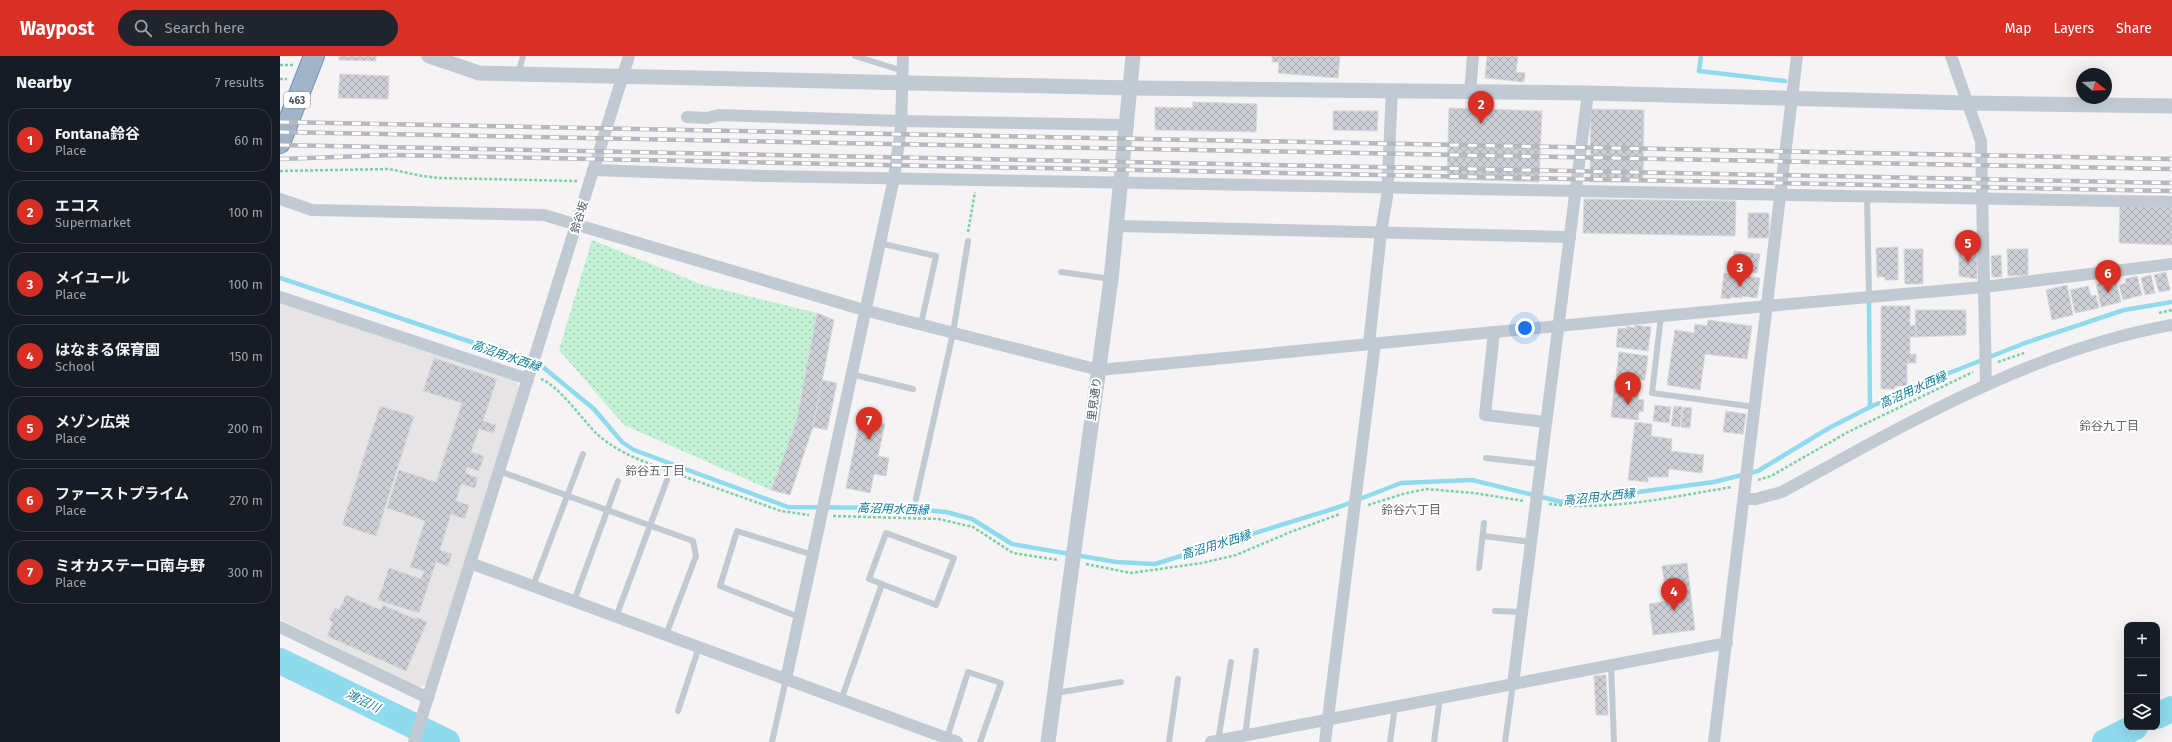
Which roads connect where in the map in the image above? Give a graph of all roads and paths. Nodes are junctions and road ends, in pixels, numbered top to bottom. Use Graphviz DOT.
graph roads {
  1 [pos="314,56"];
  2 [pos="429,56"];
  3 [pos="523,56"];
  4 [pos="629,56"];
  5 [pos="855,56"];
  6 [pos="903,56"];
  7 [pos="1133,56"];
  8 [pos="1473,56"];
  9 [pos="1797,56"];
  10 [pos="1951,56"];
  11 [pos="280,65"];
  12 [pos="293,65"];
  13 [pos="518,74"];
  14 [pos="623,77"];
  15 [pos="903,77"];
  16 [pos="280,79"];
  17 [pos="288,79"];
  18 [pos="1132,88"];
  19 [pos="1392,90"];
  20 [pos="1470,93"];
  21 [pos="1588,93"];
  22 [pos="1791,98"];
  23 [pos="1967,103"];
  24 [pos="2172,106"];
  25 [pos="687,117"];
  26 [pos="901,121"];
  27 [pos="1128,125"];
  28 [pos="280,144"];
  29 [pos="280,171"];
  30 [pos="592,176"];
  31 [pos="894,178"];
  32 [pos="977,180"];
  33 [pos="1122,182"];
  34 [pos="1387,187"];
  35 [pos="1576,190"];
  36 [pos="1780,194"];
  37 [pos="1867,196"];
  38 [pos="1982,198"];
  39 [pos="280,200"];
  40 [pos="2172,202"];
  41 [pos="577,224"];
  42 [pos="1118,226"];
  43 [pos="1381,232"];
  44 [pos="1570,237"];
  45 [pos="968,240"];
  46 [pos="880,243"];
  47 [pos="2172,264"];
  48 [pos="1061,272"];
  49 [pos="1111,279"];
  50 [pos="1984,287"];
  51 [pos="280,297"];
  52 [pos="1869,297"];
  53 [pos="1768,306"];
  54 [pos="864,310"];
  55 [pos="1662,316"];
  56 [pos="921,324"];
  57 [pos="2172,325"];
  58 [pos="1558,326"];
  59 [pos="952,332"];
  60 [pos="1494,332"];
  61 [pos="1372,343"];
  62 [pos="1099,370"];
  63 [pos="851,374"];
  64 [pos="529,375"];
  65 [pos="1986,385"];
  66 [pos="913,389"];
  67 [pos="1755,407"];
  68 [pos="1546,422"];
  69 [pos="583,454"];
  70 [pos="1486,458"];
  71 [pos="1541,464"];
  72 [pos="499,471"];
  73 [pos="667,480"];
  74 [pos="618,481"];
  75 [pos="1747,481"];
  76 [pos="568,496"];
  77 [pos="1537,498"];
  78 [pos="916,499"];
  79 [pos="1744,499"];
  80 [pos="607,510"];
  81 [pos="1354,510"];
  82 [pos="822,512"];
  83 [pos="1484,523"];
  84 [pos="650,526"];
  85 [pos="1483,536"];
  86 [pos="1531,542"];
  87 [pos="813,555"];
  88 [pos="1072,557"];
  89 [pos="470,563"];
  90 [pos="1479,568"];
  91 [pos="882,584"];
  92 [pos="533,586"];
  93 [pos="574,601"];
  94 [pos="1496,611"];
  95 [pos="1522,612"];
  96 [pos="616,617"];
  97 [pos="799,617"];
  98 [pos="280,627"];
  99 [pos="666,635"];
  100 [pos="1727,643"];
  101 [pos="699,647"];
  102 [pos="1256,651"];
  103 [pos="1231,662"];
  104 [pos="1611,665"];
  105 [pos="786,679"];
  106 [pos="1178,679"];
  107 [pos="1121,682"];
  108 [pos="1513,684"];
  109 [pos="1054,693"];
  110 [pos="1440,698"];
  111 [pos="428,699"];
  112 [pos="841,700"];
  113 [pos="1395,706"];
  114 [pos="678,711"];
  115 [pos="1327,720"];
  116 [pos="1245,736"];
  117 [pos="1261,737"];
  118 [pos="952,740"];
  119 [pos="414,742"];
  120 [pos="772,742"];
  121 [pos="980,742"];
  122 [pos="1048,742"];
  123 [pos="1169,742"];
  124 [pos="1214,742"];
  125 [pos="1325,742"];
  126 [pos="1390,742"];
  127 [pos="1434,742"];
  128 [pos="1505,742"];
  129 [pos="1614,742"];
  130 [pos="1714,742"];
  1 -- 28 [label="highway, 463"];
  2 -- 13 [label="street"];
  3 -- 13 [label="lane"];
  4 -- 14 [label="street, 鈴谷坂"];
  5 -- 15 [label="lane"];
  6 -- 15 [label="street"];
  7 -- 18 [label="street, 里見通り"];
  8 -- 20 [label="street"];
  9 -- 22 [label="street"];
  10 -- 23 [label="street"];
  11 -- 12 [label="path"];
  13 -- 14 [label="street"];
  14 -- 15 [label="street"];
  14 -- 30 [label="street, 鈴谷坂"];
  15 -- 18 [label="street"];
  15 -- 26 [label="street"];
  16 -- 17 [label="path"];
  18 -- 19 [label="street"];
  18 -- 27 [label="street, 里見通り"];
  19 -- 20 [label="street"];
  19 -- 34 [label="street"];
  20 -- 21 [label="street"];
  21 -- 22 [label="street"];
  21 -- 35 [label="street"];
  22 -- 23 [label="street"];
  22 -- 36 [label="street"];
  23 -- 24 [label="street"];
  23 -- 38 [label="street"];
  25 -- 26 [label="street"];
  26 -- 27 [label="street"];
  26 -- 31 [label="street"];
  27 -- 33 [label="street, 里見通り"];
  29 -- 30 [label="path"];
  30 -- 31 [label="street"];
  30 -- 41 [label="street, 鈴谷坂"];
  31 -- 32 [label="street"];
  31 -- 46 [label="street"];
  32 -- 33 [label="street"];
  32 -- 45 [label="path"];
  33 -- 34 [label="street"];
  33 -- 42 [label="street, 里見通り"];
  34 -- 35 [label="street"];
  34 -- 43 [label="street"];
  35 -- 36 [label="street"];
  35 -- 44 [label="street"];
  36 -- 37 [label="street"];
  36 -- 53 [label="street"];
  37 -- 38 [label="street"];
  37 -- 52 [label="lane"];
  38 -- 40 [label="street"];
  38 -- 50 [label="street"];
  39 -- 41 [label="street"];
  41 -- 54 [label="street"];
  41 -- 64 [label="street, 鈴谷坂"];
  42 -- 43 [label="street"];
  42 -- 49 [label="street, 里見通り"];
  43 -- 44 [label="street"];
  43 -- 61 [label="street"];
  44 -- 58 [label="street"];
  45 -- 59 [label="lane"];
  46 -- 54 [label="street"];
  46 -- 56 [label="lane"];
  47 -- 50 [label="street"];
  48 -- 49 [label="lane"];
  49 -- 62 [label="street, 里見通り"];
  50 -- 52 [label="street"];
  50 -- 65 [label="street"];
  51 -- 64 [label="street"];
  52 -- 53 [label="street"];
  53 -- 55 [label="street"];
  53 -- 67 [label="street"];
  54 -- 56 [label="street"];
  54 -- 63 [label="street"];
  55 -- 58 [label="street"];
  55 -- 67 [label="lane"];
  56 -- 59 [label="street"];
  57 -- 65 [label="street"];
  58 -- 60 [label="street"];
  58 -- 68 [label="street"];
  59 -- 62 [label="street"];
  59 -- 78 [label="lane"];
  60 -- 61 [label="street"];
  60 -- 68 [label="street"];
  61 -- 62 [label="street"];
  61 -- 81 [label="street"];
  62 -- 88 [label="street, 里見通り"];
  63 -- 66 [label="lane"];
  63 -- 82 [label="street"];
  64 -- 72 [label="street, 鈴谷坂"];
  64 -- 82 [label="path"];
  65 -- 79 [label="street"];
  67 -- 75 [label="street"];
  68 -- 71 [label="street"];
  69 -- 76 [label="lane"];
  70 -- 71 [label="lane"];
  71 -- 77 [label="street"];
  72 -- 76 [label="lane"];
  72 -- 89 [label="street, 鈴谷坂"];
  73 -- 84 [label="lane"];
  74 -- 80 [label="lane"];
  75 -- 77 [label="path"];
  75 -- 79 [label="street"];
  76 -- 80 [label="lane"];
  76 -- 92 [label="lane"];
  77 -- 81 [label="path"];
  77 -- 86 [label="street"];
  79 -- 100 [label="street"];
  80 -- 84 [label="lane"];
  80 -- 93 [label="lane"];
  81 -- 88 [label="path"];
  81 -- 115 [label="street"];
  82 -- 87 [label="street"];
  82 -- 88 [label="path"];
  83 -- 85 [label="lane"];
  84 -- 96 [label="lane"];
  84 -- 99 [label="lane"];
  85 -- 86 [label="lane"];
  85 -- 90 [label="lane"];
  86 -- 95 [label="street"];
  87 -- 97 [label="street"];
  87 -- 97 [label="lane"];
  88 -- 109 [label="street, 里見通り"];
  89 -- 92 [label="street"];
  89 -- 111 [label="street, 鈴谷坂"];
  91 -- 91 [label="lane"];
  91 -- 112 [label="lane"];
  92 -- 93 [label="street"];
  93 -- 96 [label="street"];
  94 -- 95 [label="lane"];
  95 -- 108 [label="street"];
  96 -- 99 [label="street"];
  97 -- 105 [label="street"];
  98 -- 111 [label="street"];
  99 -- 101 [label="street"];
  100 -- 104 [label="street"];
  100 -- 130 [label="street"];
  101 -- 105 [label="street"];
  101 -- 114 [label="lane"];
  102 -- 116 [label="lane"];
  103 -- 124 [label="lane"];
  104 -- 108 [label="street"];
  104 -- 129 [label="lane"];
  105 -- 112 [label="street"];
  105 -- 120 [label="lane"];
  106 -- 123 [label="lane"];
  107 -- 109 [label="lane"];
  108 -- 110 [label="street"];
  108 -- 128 [label="lane"];
  109 -- 122 [label="street, 里見通り"];
  110 -- 113 [label="street"];
  110 -- 127 [label="lane"];
  111 -- 119 [label="street, 鈴谷坂"];
  112 -- 118 [label="street"];
  113 -- 115 [label="street"];
  113 -- 126 [label="lane"];
  115 -- 117 [label="street"];
  115 -- 125 [label="street"];
  116 -- 117 [label="street"];
  116 -- 124 [label="street"];
  118 -- 121 [label="lane"];
}
